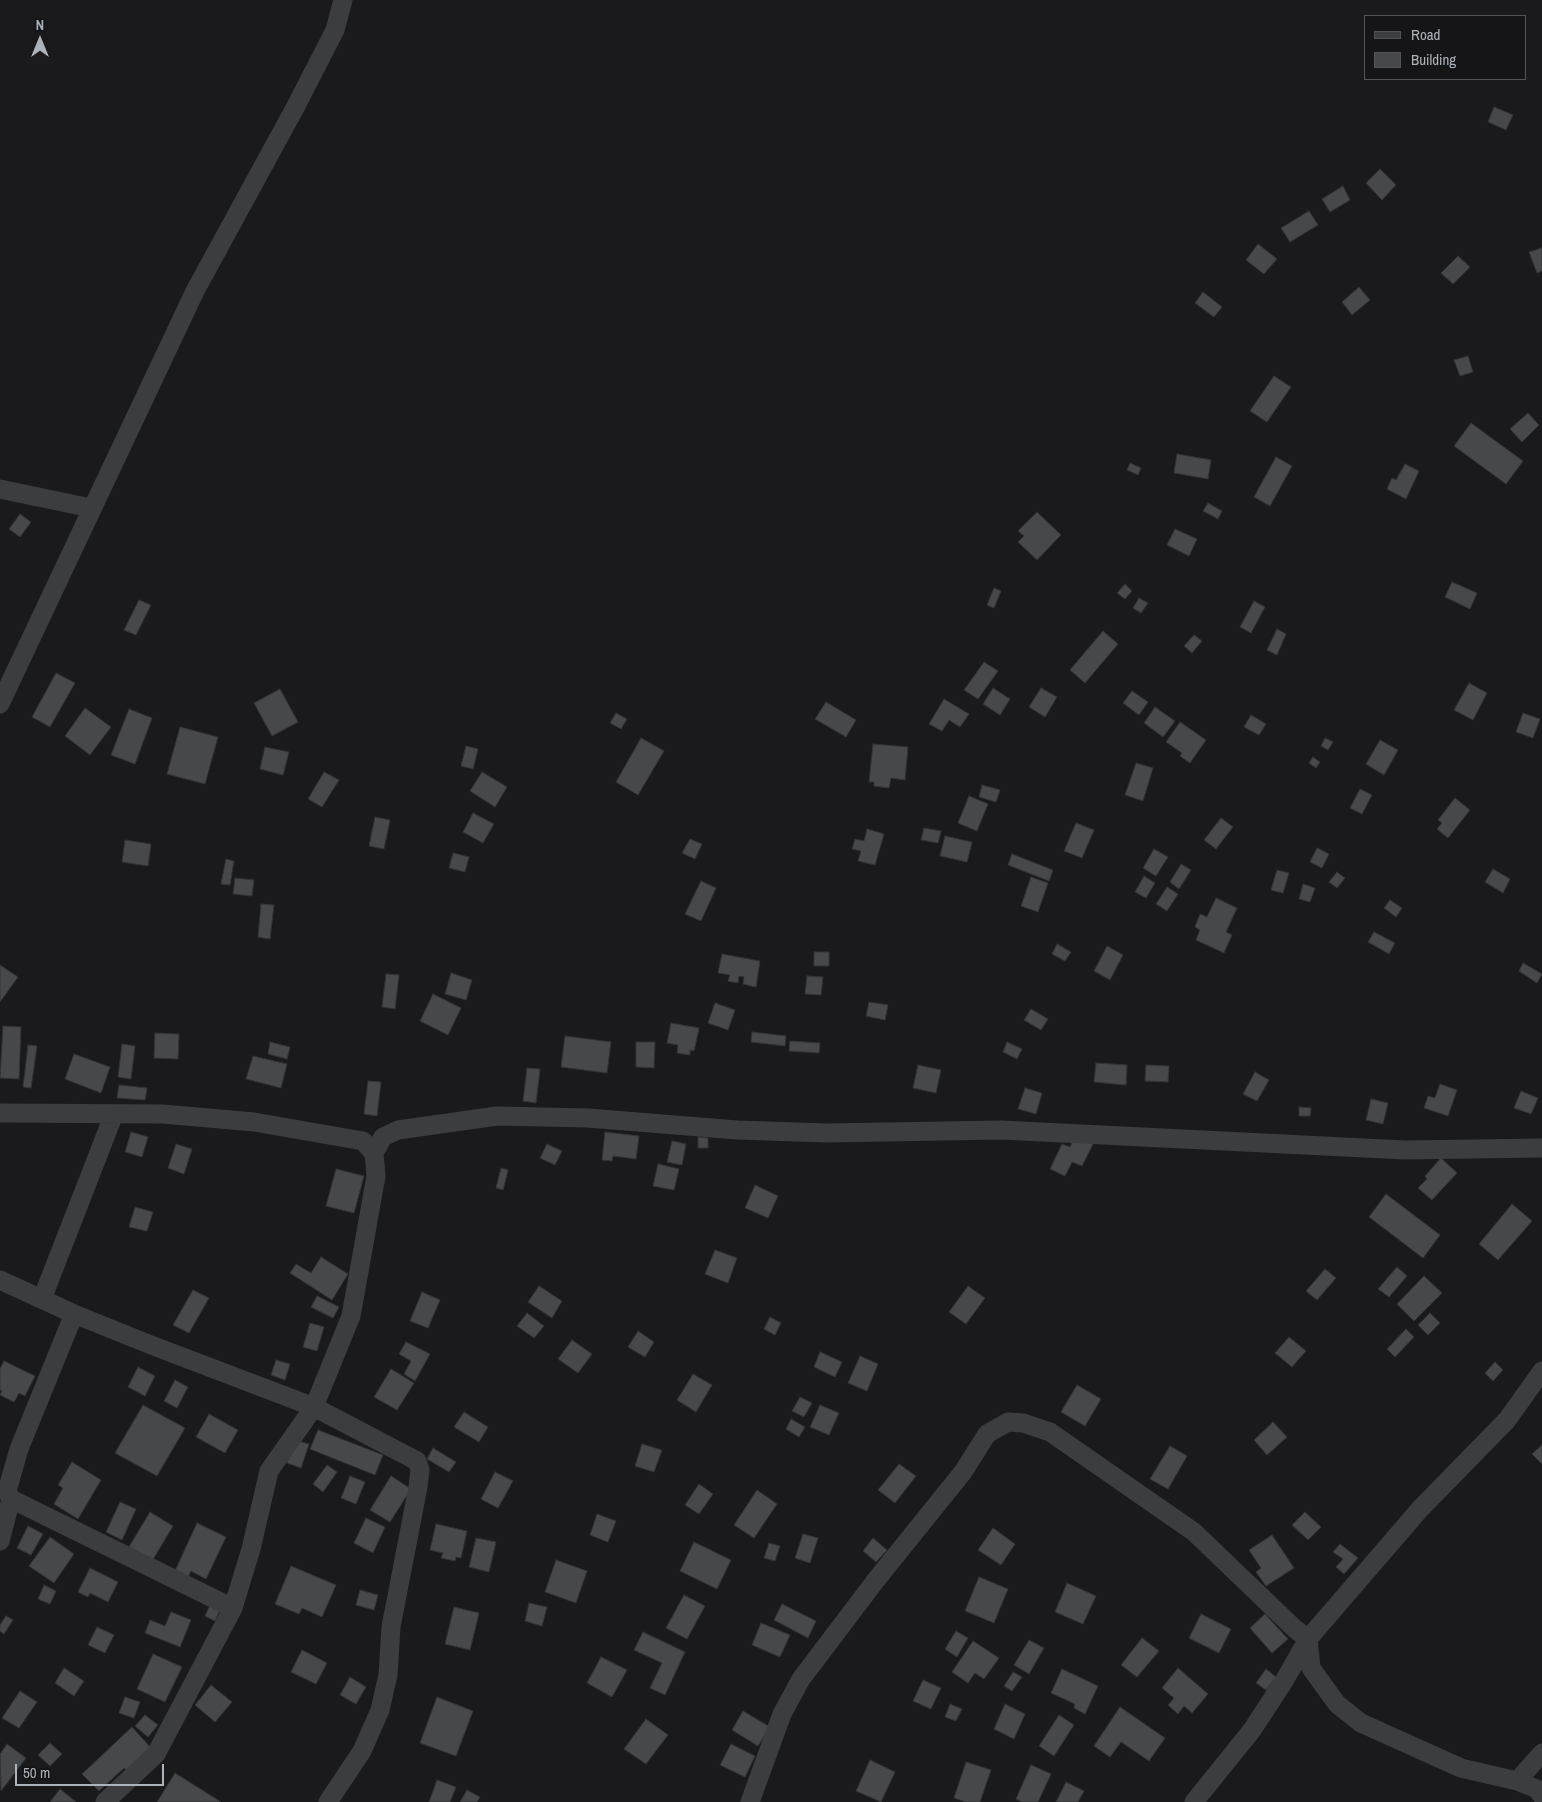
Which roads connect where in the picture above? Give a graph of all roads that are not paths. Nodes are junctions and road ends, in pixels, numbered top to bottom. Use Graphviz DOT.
graph roads {
  1 [pos="343,0"];
  2 [pos="0,489"];
  3 [pos="91,508"];
  4 [pos="0,704"];
  5 [pos="0,1113"];
  6 [pos="114,1114"];
  7 [pos="1542,1148"];
  8 [pos="374,1153"];
  9 [pos="0,1280"];
  10 [pos="42,1299"];
  11 [pos="74,1314"];
  12 [pos="1542,1371"];
  13 [pos="314,1407"];
  14 [pos="6,1492"];
  15 [pos="0,1541"];
  16 [pos="233,1608"];
  17 [pos="1308,1638"];
  18 [pos="1542,1753"];
  19 [pos="1517,1780"];
  20 [pos="1542,1796"];
  21 [pos="105,1802"];
  22 [pos="328,1802"];
  23 [pos="750,1802"];
  24 [pos="1194,1802"];
  1 -- 3 [label="street"];
  2 -- 3 [label="street"];
  3 -- 4 [label="street"];
  5 -- 6 [label="street"];
  6 -- 8 [label="street"];
  6 -- 10 [label="street"];
  7 -- 8 [label="street"];
  8 -- 13 [label="street"];
  9 -- 10 [label="street"];
  10 -- 11 [label="street"];
  11 -- 13 [label="street"];
  11 -- 14 [label="street"];
  12 -- 17 [label="street"];
  13 -- 16 [label="street"];
  13 -- 22 [label="street"];
  14 -- 15 [label="street"];
  14 -- 16 [label="street"];
  16 -- 21 [label="street"];
  17 -- 19 [label="street"];
  17 -- 23 [label="street"];
  17 -- 24 [label="street"];
  18 -- 19 [label="street"];
  19 -- 20 [label="street"];
}
